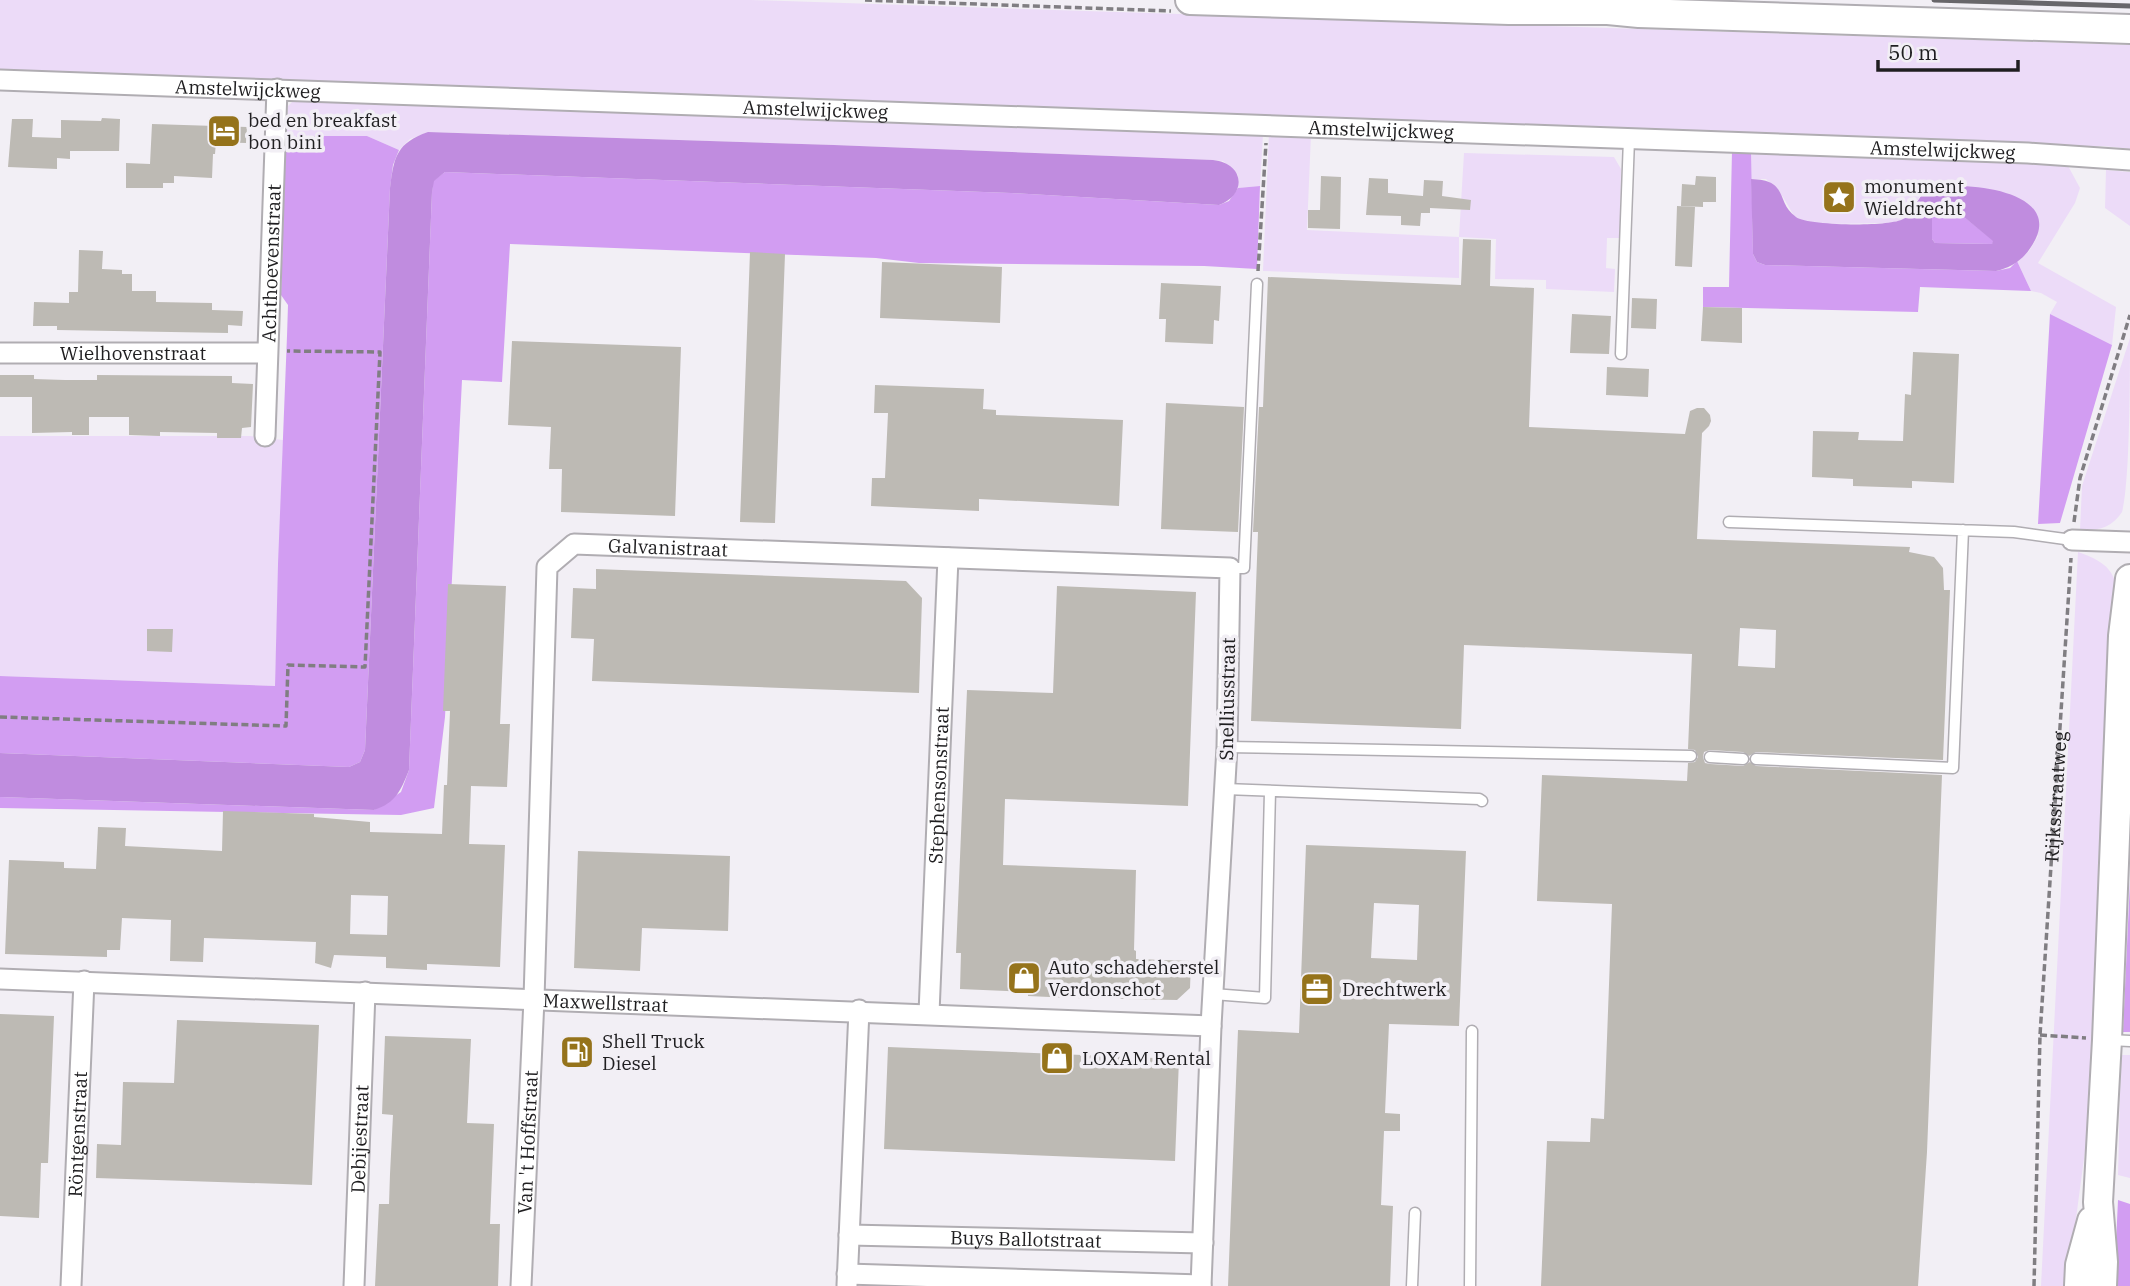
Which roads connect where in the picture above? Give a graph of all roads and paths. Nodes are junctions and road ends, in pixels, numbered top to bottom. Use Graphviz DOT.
graph roads {
  1 [pos="1190,0"];
  2 [pos="2130,29"];
  3 [pos="0,80"];
  4 [pos="277,89"];
  5 [pos="1266,126"];
  6 [pos="1629,139"];
  7 [pos="2130,160"];
  8 [pos="1257,284"];
  9 [pos="2130,315"];
  10 [pos="0,353"];
  11 [pos="267,353"];
  12 [pos="1621,354"];
  13 [pos="265,436"];
  14 [pos="1729,522"];
  15 [pos="1963,530"];
  16 [pos="2073,540"];
  17 [pos="2130,542"];
  18 [pos="948,558"];
  19 [pos="1230,568"];
  20 [pos="2130,579"];
  21 [pos="0,717"];
  22 [pos="1227,747"];
  23 [pos="1691,756"];
  24 [pos="1710,757"];
  25 [pos="1743,759"];
  26 [pos="1756,760"];
  27 [pos="1225,789"];
  28 [pos="1270,791"];
  29 [pos="1482,801"];
  30 [pos="0,979"];
  31 [pos="84,981"];
  32 [pos="365,992"];
  33 [pos="1213,994"];
  34 [pos="534,999"];
  35 [pos="859,1010"];
  36 [pos="929,1013"];
  37 [pos="1211,1026"];
  38 [pos="1472,1031"];
  39 [pos="2040,1035"];
  40 [pos="2118,1040"];
  41 [pos="2098,1202"];
  42 [pos="1415,1213"];
  43 [pos="849,1235"];
  44 [pos="1203,1243"];
  45 [pos="847,1280"];
  46 [pos="1056,1283"];
  47 [pos="1143,1285"];
  48 [pos="71,1286"];
  49 [pos="354,1286"];
  50 [pos="522,1286"];
  51 [pos="1201,1286"];
  52 [pos="1412,1286"];
  53 [pos="1470,1286"];
  54 [pos="2034,1286"];
  55 [pos="2079,1286"];
  56 [pos="2102,1286"];
  1 -- 2 [label="street"];
  3 -- 4 [label="street, Amstelwijckweg"];
  4 -- 5 [label="street, Amstelwijckweg"];
  4 -- 11 [label="street, Achthoevenstraat"];
  5 -- 6 [label="street, Amstelwijckweg"];
  5 -- 8 [label="path"];
  6 -- 7 [label="street, Amstelwijckweg"];
  6 -- 12 [label="lane"];
  8 -- 19 [label="lane"];
  9 -- 16 [label="path, Rijksstraatweg"];
  10 -- 11 [label="street, Wielhovenstraat"];
  11 -- 13 [label="street, Achthoevenstraat"];
  11 -- 21 [label="path, Achthoevenstraat"];
  14 -- 15 [label="lane"];
  15 -- 16 [label="lane"];
  15 -- 26 [label="lane"];
  16 -- 17 [label="street"];
  16 -- 39 [label="path, Rijksstraatweg"];
  18 -- 19 [label="street, Galvanistraat"];
  18 -- 34 [label="street, Galvanistraat"];
  18 -- 36 [label="street, Stephensonstraat"];
  19 -- 22 [label="street, Snelliusstraat"];
  20 -- 40 [label="street"];
  22 -- 23 [label="lane"];
  22 -- 27 [label="street, Snelliusstraat"];
  24 -- 25 [label="lane"];
  27 -- 28 [label="lane"];
  27 -- 33 [label="street, Snelliusstraat"];
  28 -- 29 [label="lane"];
  28 -- 33 [label="lane"];
  30 -- 31 [label="street, Maxwellstraat"];
  31 -- 32 [label="street, Maxwellstraat"];
  31 -- 48 [label="street, Röntgenstraat"];
  32 -- 34 [label="street, Maxwellstraat"];
  32 -- 49 [label="street, Debijestraat"];
  33 -- 37 [label="street, Snelliusstraat"];
  34 -- 35 [label="street, Maxwellstraat"];
  34 -- 50 [label="street, Van 't Hoffstraat"];
  35 -- 36 [label="street, Maxwellstraat"];
  35 -- 43 [label="street, Buys Ballotstraat"];
  36 -- 37 [label="street, Maxwellstraat"];
  37 -- 44 [label="street, Snelliusstraat"];
  38 -- 53 [label="lane"];
  39 -- 40 [label="path"];
  39 -- 54 [label="path, Rijksstraatweg"];
  40 -- 41 [label="street"];
  41 -- 55 [label="street"];
  41 -- 56 [label="street"];
  42 -- 52 [label="lane"];
  43 -- 44 [label="street, Buys Ballotstraat"];
  43 -- 45 [label="street, Buys Ballotstraat"];
  44 -- 51 [label="street, Snelliusstraat"];
  45 -- 46 [label="street, Buys Ballotstraat"];
  46 -- 47 [label="street, Buys Ballotstraat"];
  47 -- 51 [label="street, Buys Ballotstraat"];
}
